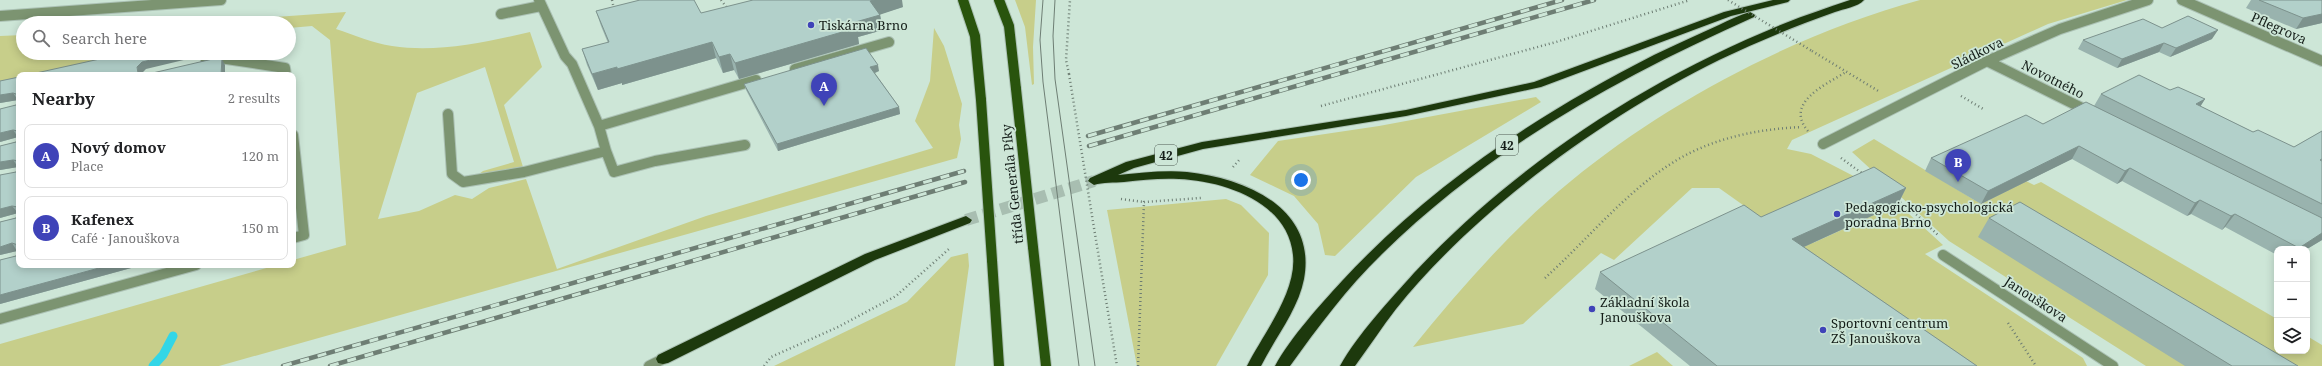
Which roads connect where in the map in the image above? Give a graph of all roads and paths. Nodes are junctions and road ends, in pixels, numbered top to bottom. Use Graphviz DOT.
graph roads {
  1 [pos="221,0"];
  2 [pos="612,0"];
  3 [pos="720,0"];
  4 [pos="963,0"];
  5 [pos="999,0"];
  6 [pos="1070,0"];
  7 [pos="1690,0"];
  8 [pos="1728,0"];
  9 [pos="1785,0"];
  10 [pos="1789,0"];
  11 [pos="1859,0"];
  12 [pos="2148,0"];
  13 [pos="2182,0"];
  14 [pos="540,3"];
  15 [pos="728,9"];
  16 [pos="735,9"];
  17 [pos="721,11"];
  18 [pos="500,14"];
  19 [pos="615,15"];
  20 [pos="732,15"];
  21 [pos="0,16"];
  22 [pos="889,42"];
  23 [pos="211,60"];
  24 [pos="233,60"];
  25 [pos="1987,61"];
  26 [pos="2322,61"];
  27 [pos="198,63"];
  28 [pos="286,72"];
  29 [pos="1846,72"];
  30 [pos="782,73"];
  31 [pos="767,77"];
  32 [pos="1867,84"];
  33 [pos="1964,98"];
  34 [pos="1314,108"];
  35 [pos="1985,110"];
  36 [pos="448,114"];
  37 [pos="2101,118"];
  38 [pos="599,126"];
  39 [pos="1802,127"];
  40 [pos="1242,138"];
  41 [pos="744,144"];
  42 [pos="1823,144"];
  43 [pos="606,151"];
  44 [pos="1868,178"];
  45 [pos="1221,183"];
  46 [pos="296,184"];
  47 [pos="1893,196"];
  48 [pos="1119,199"];
  49 [pos="1144,202"];
  50 [pos="1917,215"];
  51 [pos="966,220"];
  52 [pos="296,237"];
  53 [pos="955,245"];
  54 [pos="1943,255"];
  55 [pos="185,268"];
  56 [pos="1545,278"];
  57 [pos="0,319"];
  58 [pos="666,362"];
  59 [pos="649,366"];
  60 [pos="764,366"];
  61 [pos="999,366"];
  62 [pos="1046,366"];
  63 [pos="1117,366"];
  64 [pos="1138,366"];
  65 [pos="1254,366"];
  66 [pos="1282,366"];
  67 [pos="1348,366"];
  68 [pos="2113,366"];
  1 -- 21 [label="street"];
  2 -- 19 [label="path"];
  3 -- 15 [label="path"];
  4 -- 61 [label="main road, třída Generála Píky, bridge"];
  5 -- 62 [label="main road, třída Generála Píky, bridge"];
  6 -- 63 [label="path, bridge"];
  7 -- 34 [label="path"];
  8 -- 29 [label="path, bridge"];
  9 -- 40 [label="highway, 42"];
  10 -- 66 [label="highway, 42"];
  11 -- 67 [label="highway"];
  12 -- 25 [label="street, Sládkova"];
  13 -- 26 [label="street, Pflegrova"];
  14 -- 18 [label="street"];
  14 -- 38 [label="street"];
  15 -- 16 [label="path"];
  15 -- 17 [label="path"];
  15 -- 20 [label="path"];
  22 -- 30 [label="street"];
  23 -- 27 [label="street"];
  24 -- 28 [label="street"];
  25 -- 37 [label="street, Novotného"];
  25 -- 42 [label="street, Sládkova"];
  29 -- 32 [label="path"];
  29 -- 39 [label="path"];
  31 -- 38 [label="street"];
  33 -- 35 [label="path"];
  36 -- 43 [label="street"];
  38 -- 43 [label="street"];
  39 -- 42 [label="path"];
  39 -- 56 [label="path"];
  40 -- 45 [label="path"];
  40 -- 45 [label="highway, 42"];
  41 -- 43 [label="street"];
  42 -- 44 [label="path"];
  45 -- 49 [label="path"];
  45 -- 65 [label="highway, 42"];
  46 -- 52 [label="street"];
  47 -- 50 [label="path"];
  48 -- 49 [label="path"];
  49 -- 64 [label="path"];
  51 -- 58 [label="highway"];
  53 -- 60 [label="path"];
  54 -- 68 [label="street, Janouškova"];
  55 -- 57 [label="street"];
  58 -- 59 [label="street"];
}
